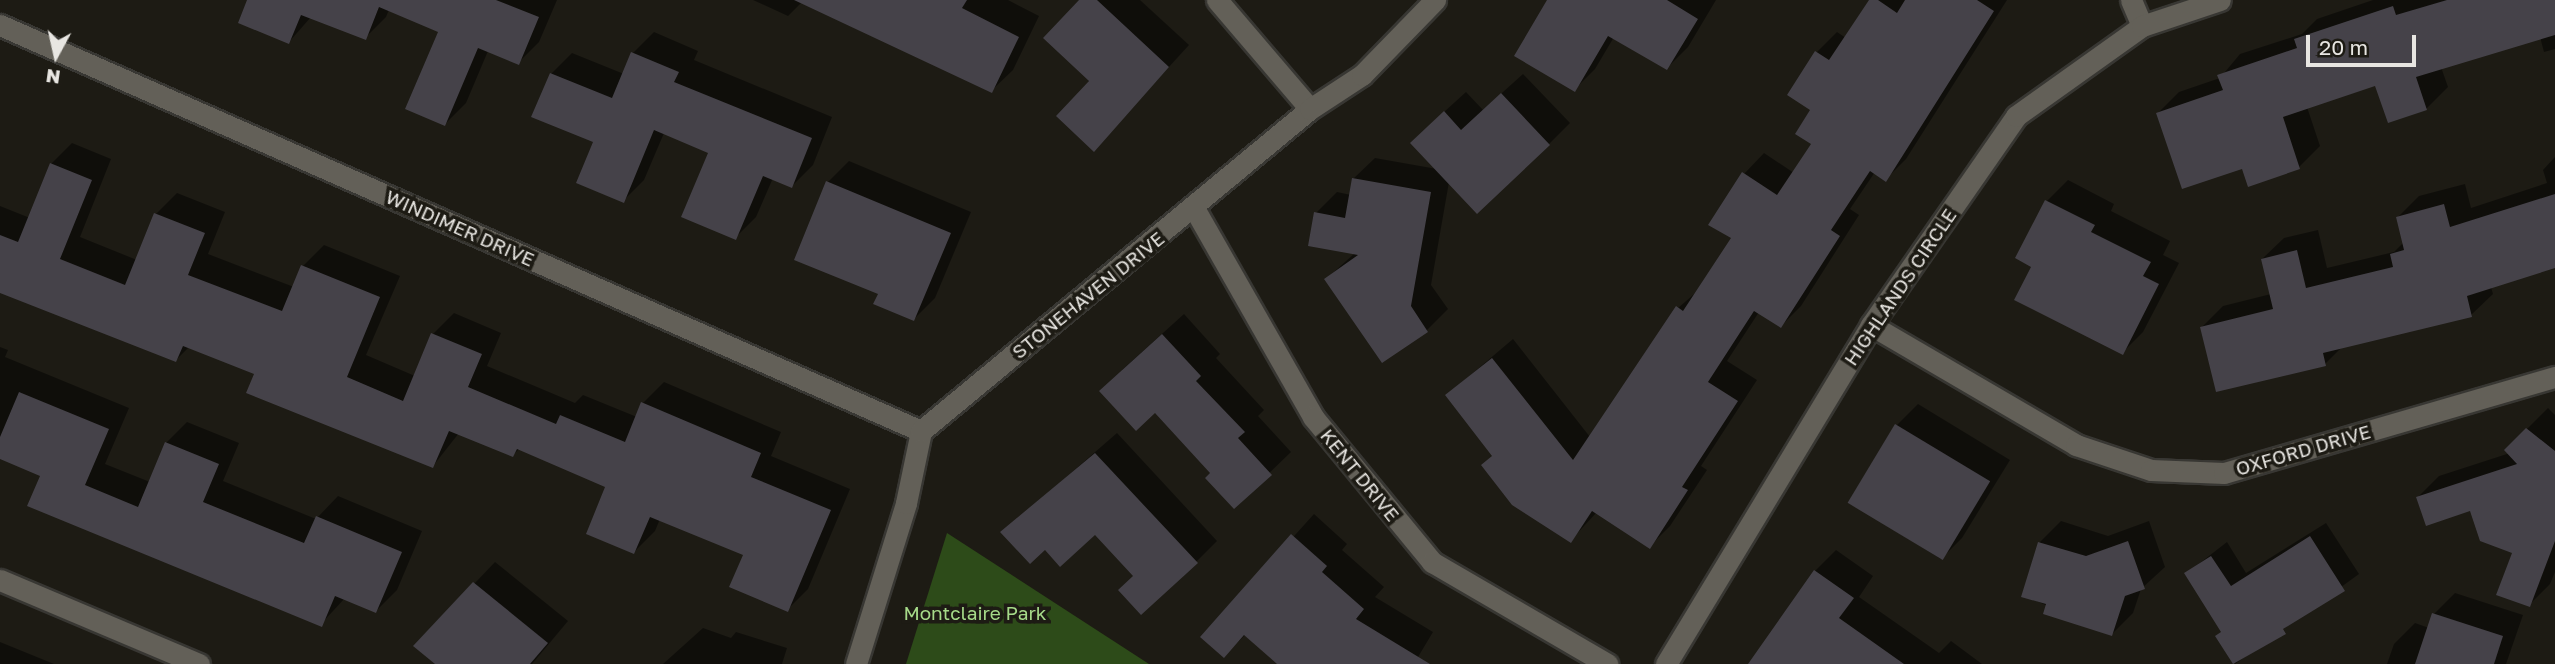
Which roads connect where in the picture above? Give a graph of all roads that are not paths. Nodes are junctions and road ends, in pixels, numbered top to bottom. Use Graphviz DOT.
graph roads {
  1 [pos="1217,0"];
  2 [pos="1435,0"];
  3 [pos="2131,0"];
  4 [pos="2220,0"];
  5 [pos="0,25"];
  6 [pos="2142,26"];
  7 [pos="1310,109"];
  8 [pos="1194,208"];
  9 [pos="1871,325"];
  10 [pos="2555,377"];
  11 [pos="920,431"];
  12 [pos="0,580"];
  13 [pos="199,664"];
  14 [pos="856,664"];
  15 [pos="1607,664"];
  16 [pos="1667,664"];
  1 -- 7 [label="street"];
  2 -- 7 [label="street, STONEHAVEN DRIVE"];
  3 -- 6 [label="street"];
  4 -- 6 [label="street, HIGHLANDS CIRCLE"];
  5 -- 11 [label="street, WINDIMER DRIVE"];
  6 -- 9 [label="street, HIGHLANDS CIRCLE"];
  7 -- 8 [label="street, STONEHAVEN DRIVE"];
  8 -- 11 [label="street, STONEHAVEN DRIVE"];
  8 -- 15 [label="street, KENT DRIVE"];
  9 -- 10 [label="street, OXFORD DRIVE"];
  9 -- 16 [label="street, HIGHLANDS CIRCLE"];
  11 -- 14 [label="street"];
  12 -- 13 [label="street"];
}
